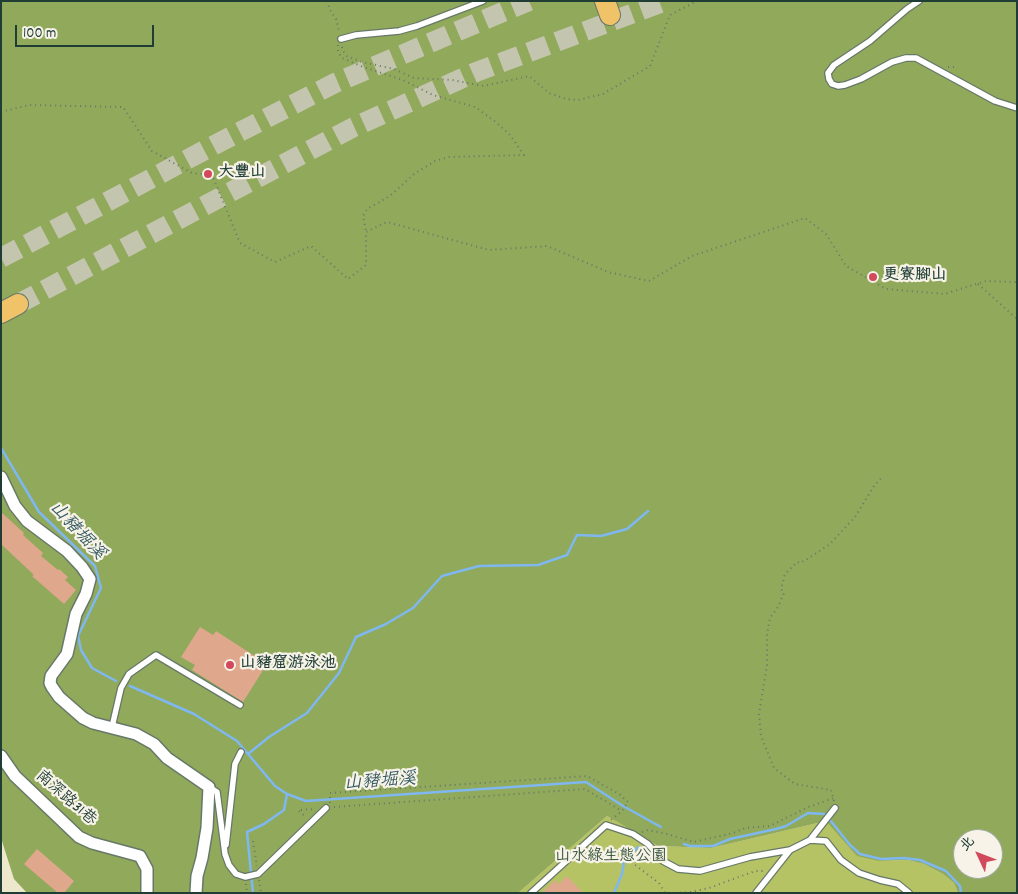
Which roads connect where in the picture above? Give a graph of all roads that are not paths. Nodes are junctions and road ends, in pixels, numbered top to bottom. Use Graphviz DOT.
graph roads {
  1 [pos="483,1"];
  2 [pos="919,1"];
  3 [pos="341,39"];
  4 [pos="1017,108"];
  5 [pos="1,477"];
  6 [pos="240,705"];
  7 [pos="112,727"];
  8 [pos="241,752"];
  9 [pos="1,756"];
  10 [pos="209,787"];
  11 [pos="328,808"];
  12 [pos="836,808"];
  13 [pos="810,840"];
  14 [pos="790,850"];
  15 [pos="225,854"];
  16 [pos="147,893"];
  17 [pos="196,893"];
  18 [pos="531,893"];
  19 [pos="756,893"];
  20 [pos="909,893"];
  1 -- 3 [label="lane"];
  2 -- 4 [label="lane"];
  5 -- 7 [label="street"];
  6 -- 7 [label="lane"];
  7 -- 10 [label="street"];
  8 -- 15 [label="lane"];
  9 -- 16 [label="street, 南深路31巷"];
  10 -- 15 [label="lane"];
  10 -- 17 [label="street"];
  11 -- 15 [label="lane"];
  12 -- 13 [label="lane"];
  13 -- 14 [label="lane"];
  13 -- 20 [label="lane"];
  14 -- 18 [label="lane"];
  14 -- 19 [label="lane"];
}
